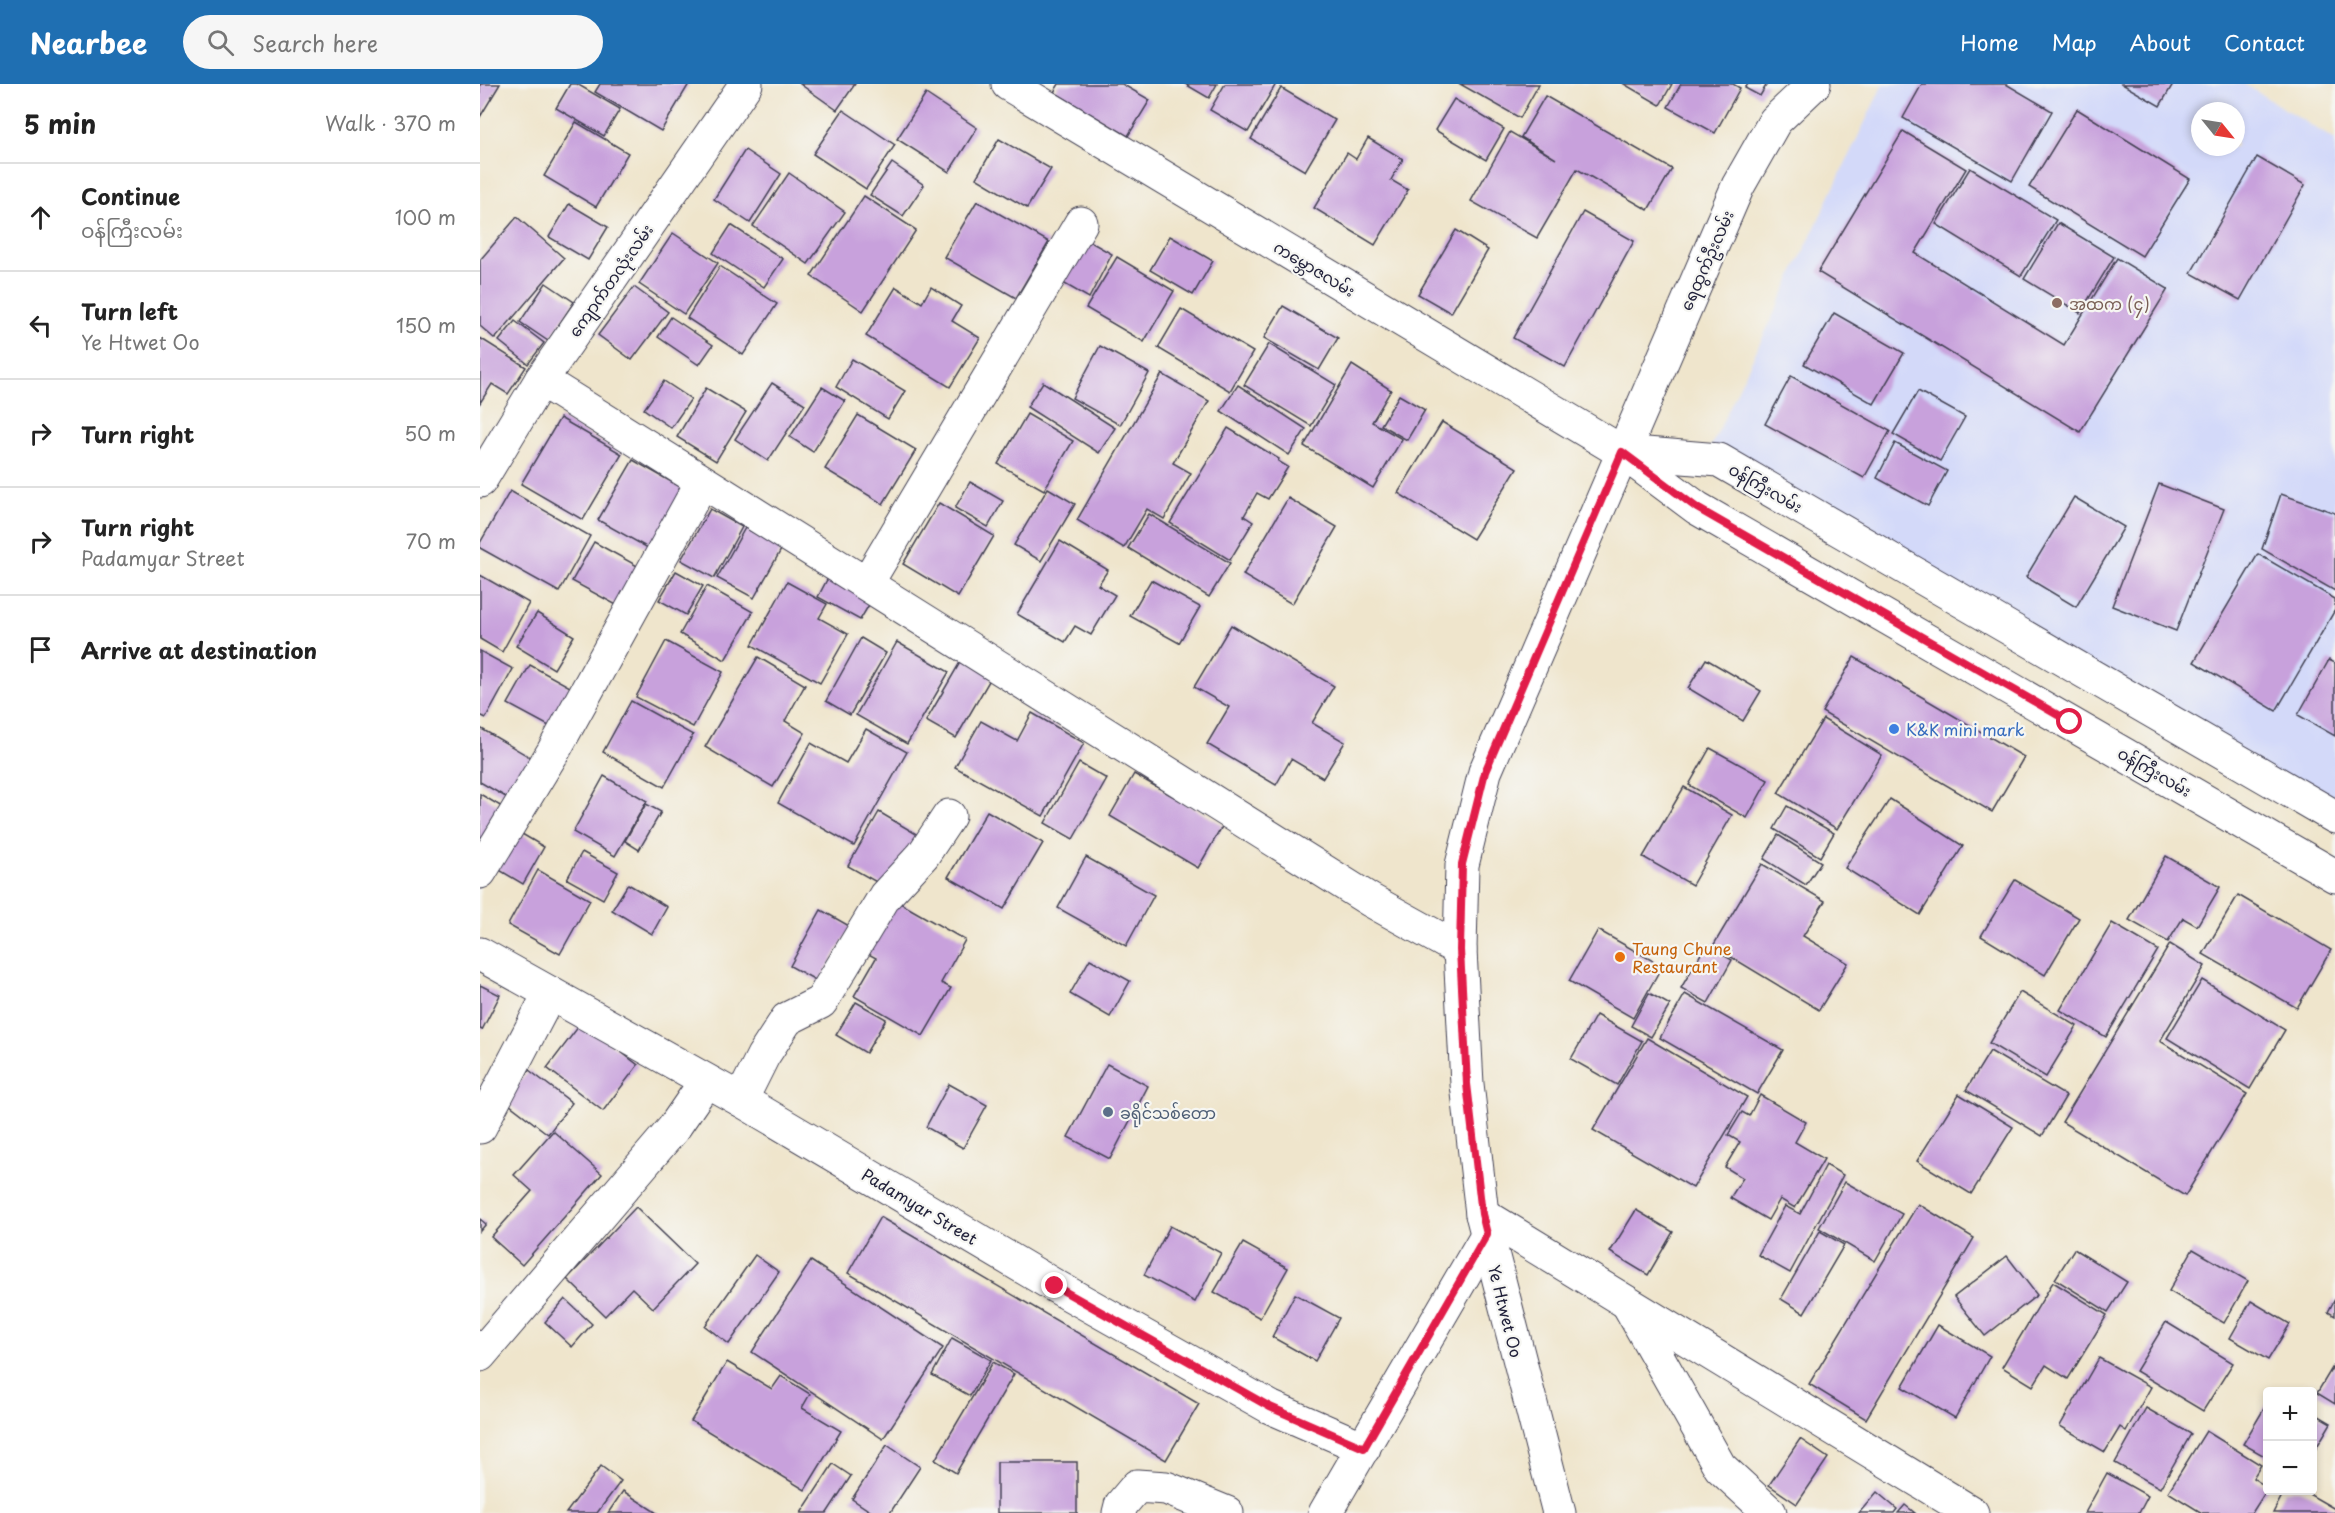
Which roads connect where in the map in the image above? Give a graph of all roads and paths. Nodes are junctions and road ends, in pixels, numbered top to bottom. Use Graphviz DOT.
graph roads {
  1 [pos="746,84"];
  2 [pos="1008,84"];
  3 [pos="1814,84"];
  4 [pos="1081,223"];
  5 [pos="541,380"];
  6 [pos="1622,452"];
  7 [pos="480,481"];
  8 [pos="702,482"];
  9 [pos="867,583"];
  10 [pos="949,816"];
  11 [pos="2335,817"];
  12 [pos="480,872"];
  13 [pos="2335,876"];
  14 [pos="1460,950"];
  15 [pos="480,954"];
  16 [pos="550,993"];
  17 [pos="706,1081"];
  18 [pos="741,1100"];
  19 [pos="480,1127"];
  20 [pos="1485,1224"];
  21 [pos="1627,1302"];
  22 [pos="480,1355"];
  23 [pos="1364,1448"];
  24 [pos="1119,1513"];
  25 [pos="1227,1513"];
  26 [pos="1325,1513"];
  27 [pos="1559,1513"];
  28 [pos="1770,1513"];
  29 [pos="1972,1513"];
  1 -- 5 [label="street, ကျောက်တလုံးလမ်း"];
  2 -- 6 [label="street, ကမ္ဘောဇလမ်း"];
  3 -- 6 [label="street, ရေထွက်ဦးလမ်း"];
  4 -- 9 [label="street"];
  5 -- 7 [label="street, ကျောက်တလုံးလမ်း"];
  5 -- 8 [label="street"];
  6 -- 11 [label="street, ဝန်ကြီးလမ်း"];
  6 -- 13 [label="street, ဝန်ကြီးလမ်း"];
  6 -- 14 [label="street, Ye Htwet Oo"];
  8 -- 9 [label="street"];
  8 -- 12 [label="street"];
  9 -- 14 [label="street"];
  10 -- 18 [label="street"];
  14 -- 20 [label="street, Ye Htwet Oo"];
  15 -- 16 [label="street, Padamyar Street"];
  16 -- 17 [label="street, Padamyar Street"];
  16 -- 19 [label="street"];
  17 -- 18 [label="street, Padamyar Street"];
  17 -- 22 [label="street"];
  18 -- 23 [label="street, Padamyar Street"];
  20 -- 21 [label="street"];
  20 -- 23 [label="street"];
  20 -- 27 [label="street, Ye Htwet Oo"];
  21 -- 28 [label="street"];
  21 -- 29 [label="street"];
  23 -- 26 [label="street"];
  24 -- 25 [label="street"];
}
